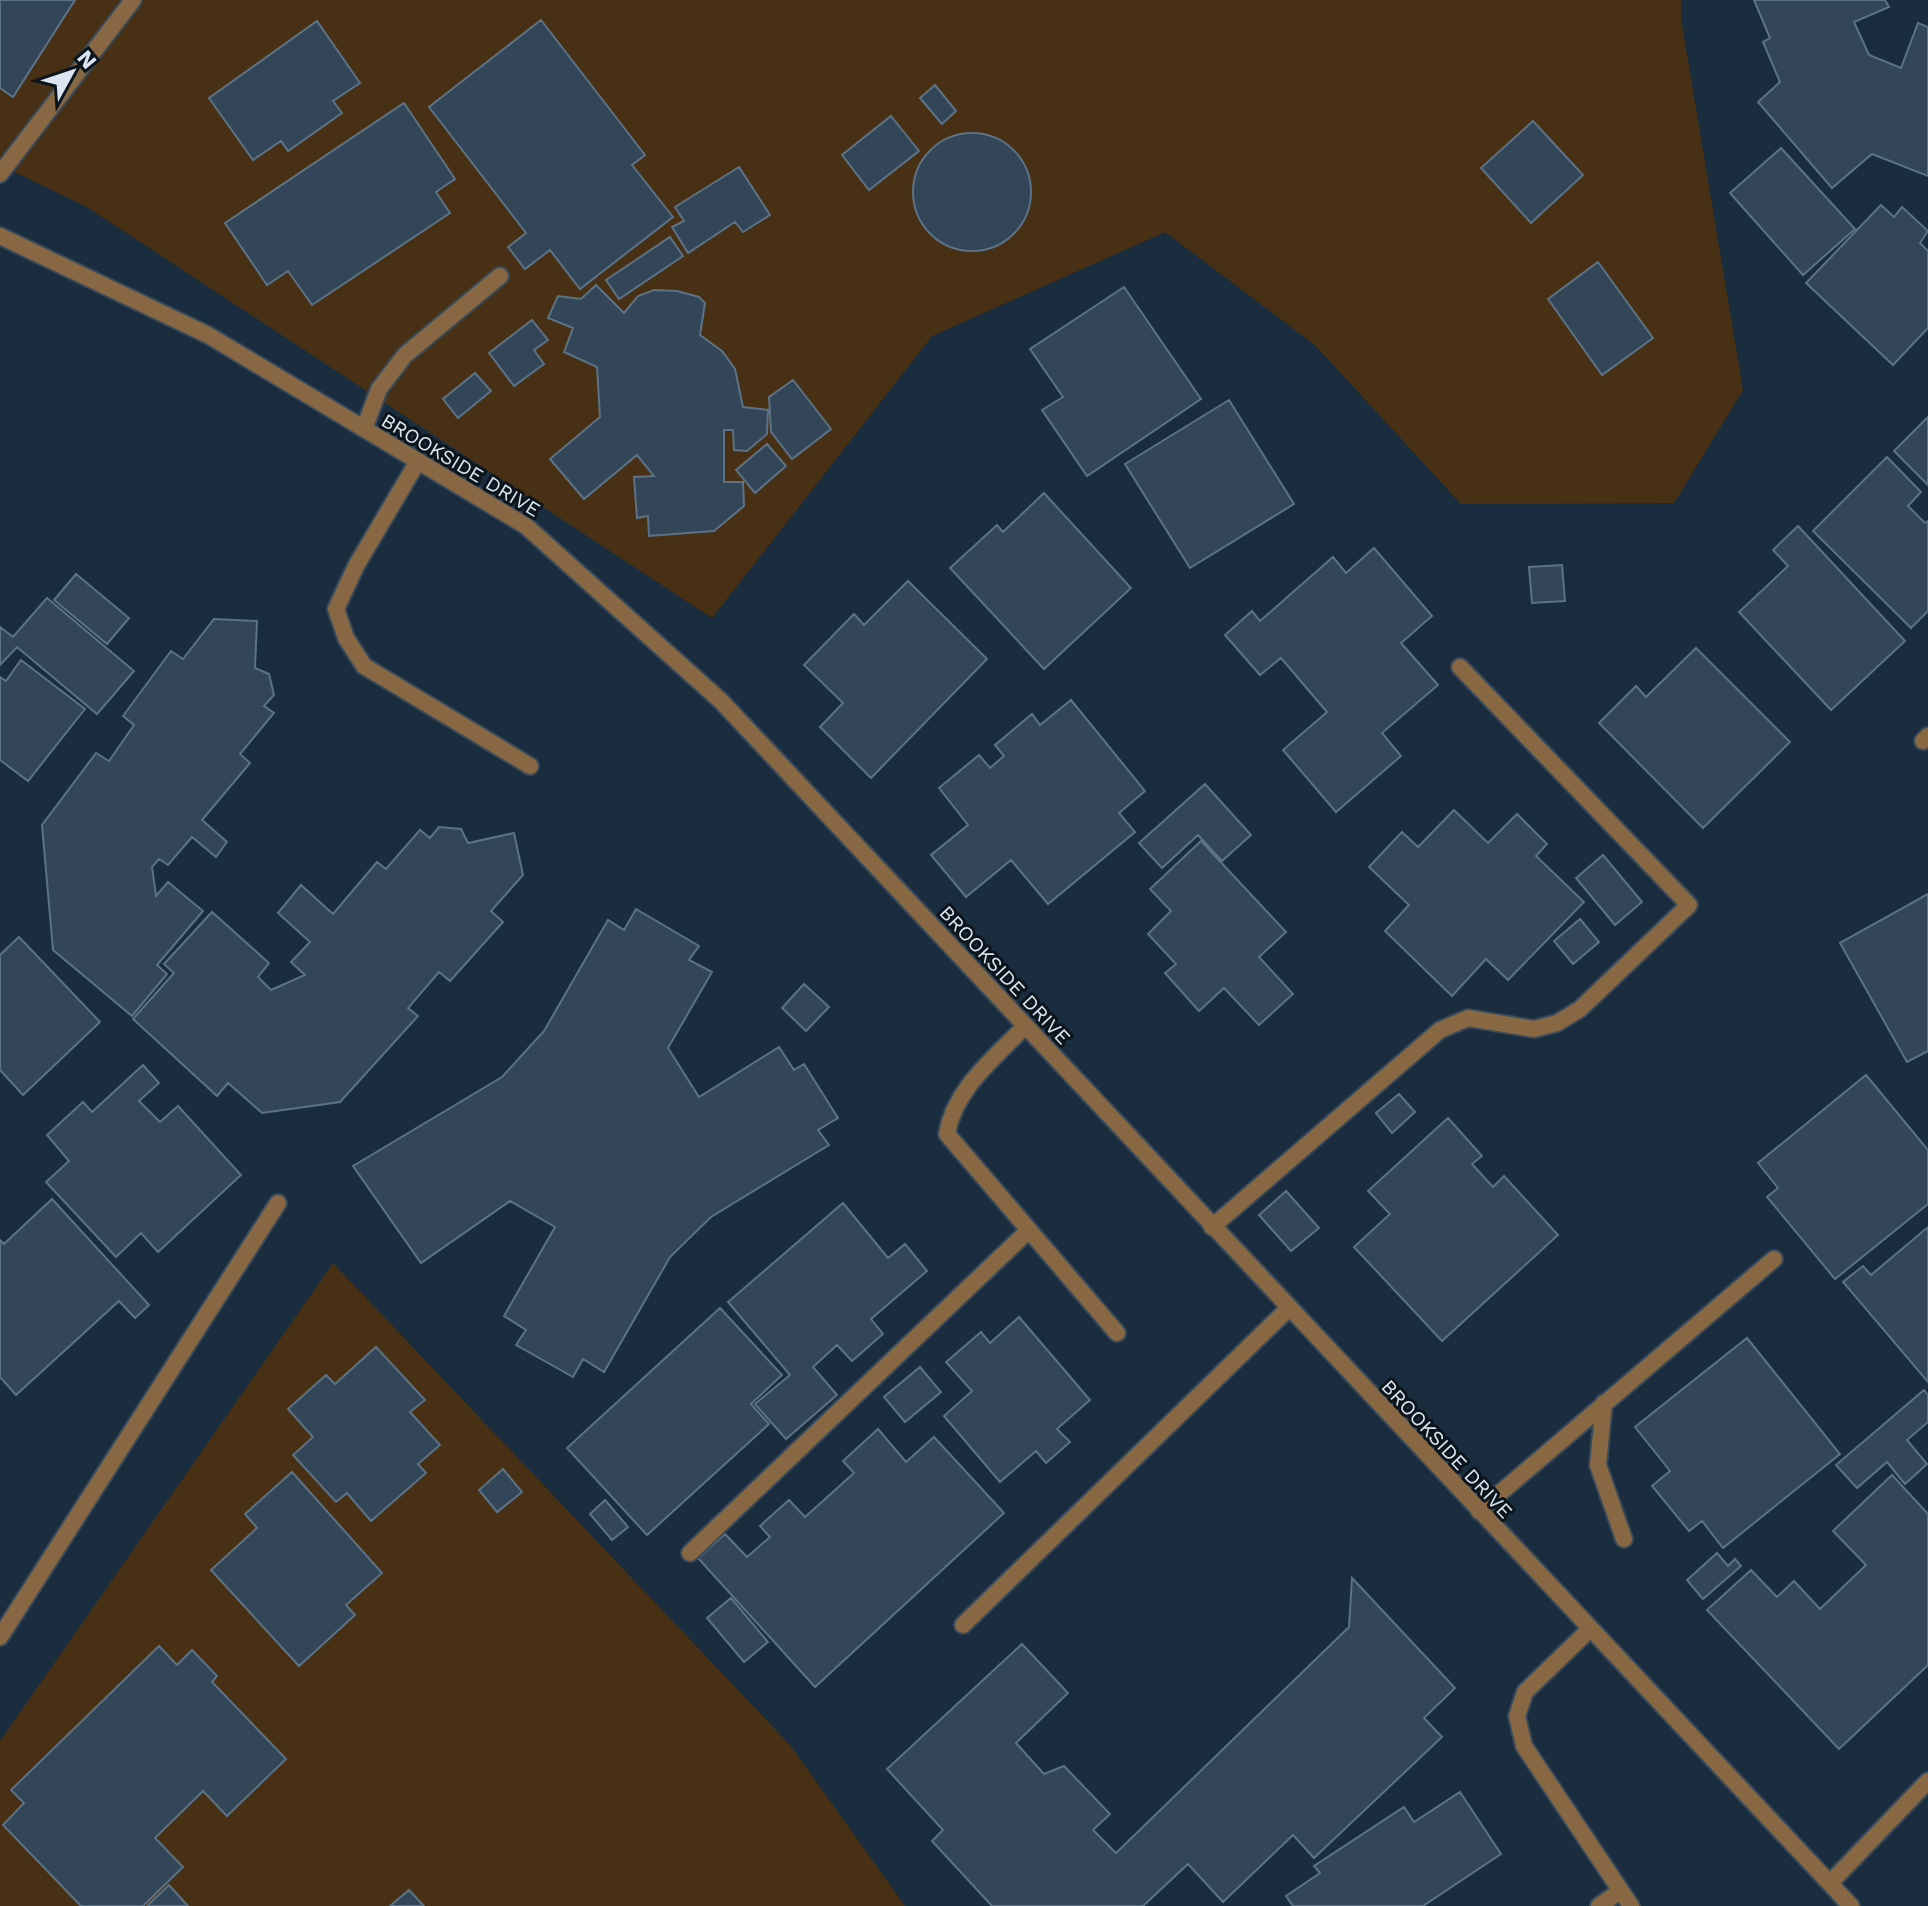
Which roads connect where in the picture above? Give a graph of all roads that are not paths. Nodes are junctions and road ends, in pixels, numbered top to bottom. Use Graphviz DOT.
graph roads {
  1 [pos="133,0"];
  2 [pos="0,174"];
  3 [pos="0,236"];
  4 [pos="500,276"];
  5 [pos="364,429"];
  6 [pos="418,461"];
  7 [pos="1460,667"];
  8 [pos="530,766"];
  9 [pos="1025,1026"];
  10 [pos="278,1203"];
  11 [pos="1212,1227"];
  12 [pos="1029,1230"];
  13 [pos="1774,1259"];
  14 [pos="1289,1308"];
  15 [pos="1117,1333"];
  16 [pos="1604,1403"];
  17 [pos="1479,1511"];
  18 [pos="1624,1539"];
  19 [pos="690,1553"];
  20 [pos="963,1625"];
  21 [pos="1590,1629"];
  22 [pos="0,1637"];
  23 [pos="1928,1781"];
  24 [pos="1830,1883"];
  25 [pos="1620,1891"];
  26 [pos="1599,1906"];
  27 [pos="1631,1906"];
  28 [pos="1851,1906"];
  1 -- 2 [label="street"];
  3 -- 5 [label="street, BROOKSIDE DRIVE"];
  4 -- 5 [label="street"];
  5 -- 6 [label="street, BROOKSIDE DRIVE"];
  6 -- 8 [label="street"];
  6 -- 9 [label="street, BROOKSIDE DRIVE"];
  7 -- 11 [label="street"];
  9 -- 11 [label="street, BROOKSIDE DRIVE"];
  9 -- 12 [label="street"];
  10 -- 22 [label="street"];
  11 -- 14 [label="street, BROOKSIDE DRIVE"];
  12 -- 15 [label="street"];
  12 -- 19 [label="street"];
  13 -- 16 [label="street"];
  14 -- 17 [label="street, BROOKSIDE DRIVE"];
  14 -- 20 [label="street"];
  16 -- 17 [label="street"];
  16 -- 18 [label="street"];
  17 -- 21 [label="street, BROOKSIDE DRIVE"];
  21 -- 24 [label="street, BROOKSIDE DRIVE"];
  21 -- 25 [label="street"];
  23 -- 24 [label="street"];
  24 -- 28 [label="street, BROOKSIDE DRIVE"];
  25 -- 26 [label="street"];
  25 -- 27 [label="street"];
}
